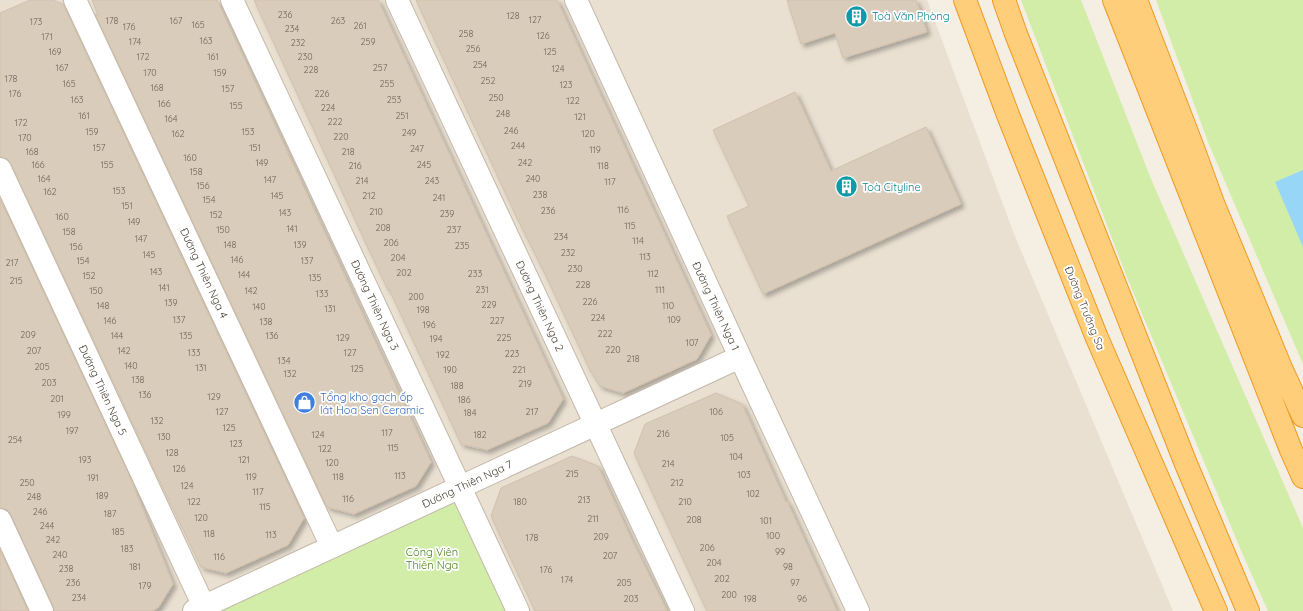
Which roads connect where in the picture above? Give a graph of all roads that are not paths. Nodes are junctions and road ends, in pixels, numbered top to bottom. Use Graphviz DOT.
graph roads {
  1 [pos="75,0"];
  2 [pos="232,0"];
  3 [pos="397,0"];
  4 [pos="576,0"];
  5 [pos="965,0"];
  6 [pos="1004,0"];
  7 [pos="1114,0"];
  8 [pos="1136,0"];
  9 [pos="0,169"];
  10 [pos="740,357"];
  11 [pos="1303,416"];
  12 [pos="595,424"];
  13 [pos="1303,478"];
  14 [pos="460,487"];
  15 [pos="0,520"];
  16 [pos="332,547"];
  17 [pos="201,610"];
  18 [pos="42,611"];
  19 [pos="518,611"];
  20 [pos="683,611"];
  21 [pos="858,611"];
  22 [pos="1216,611"];
  23 [pos="1248,611"];
  1 -- 16 [label="street, Đường Thiên Nga 4"];
  2 -- 14 [label="street, Đường Thiên Nga 3"];
  3 -- 12 [label="street, Đường Thiên Nga 2"];
  4 -- 10 [label="street, Đường Thiên Nga 1"];
  5 -- 22 [label="highway, Đường Trường Sa"];
  6 -- 23 [label="highway"];
  7 -- 13 [label="highway"];
  8 -- 11 [label="highway"];
  9 -- 17 [label="street, Đường Thiên Nga 5"];
  10 -- 12 [label="street, Đường Thiên Nga 7"];
  10 -- 21 [label="street, Đường Thiên Nga 1"];
  12 -- 14 [label="street, Đường Thiên Nga 7"];
  12 -- 20 [label="street, Đường Thiên Nga 2"];
  14 -- 16 [label="street, Đường Thiên Nga 7"];
  14 -- 19 [label="street, Đường Thiên Nga 3"];
  15 -- 18 [label="street"];
  16 -- 17 [label="street, Đường Thiên Nga 7"];
}
